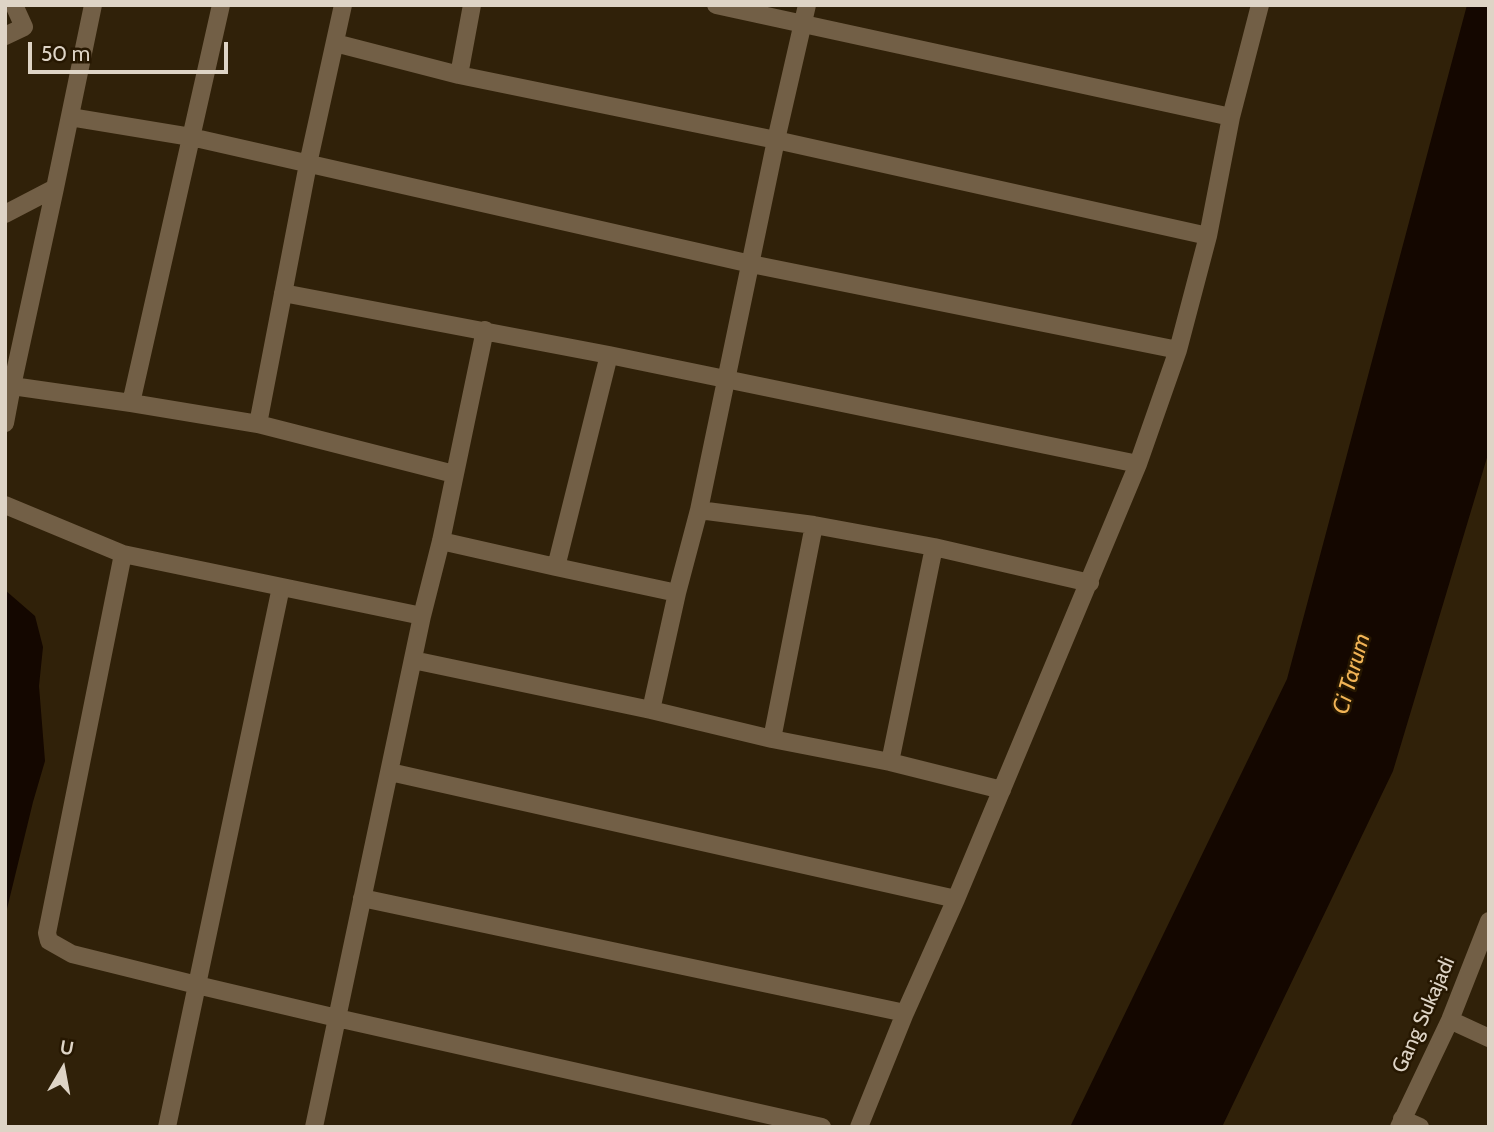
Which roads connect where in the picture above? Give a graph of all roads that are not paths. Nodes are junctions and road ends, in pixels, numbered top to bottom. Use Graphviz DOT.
graph roads {
  1 [pos="13,5"];
  2 [pos="93,5"];
  3 [pos="220,5"];
  4 [pos="343,5"];
  5 [pos="472,5"];
  6 [pos="716,5"];
  7 [pos="807,5"];
  8 [pos="1259,5"];
  9 [pos="803,25"];
  10 [pos="5,36"];
  11 [pos="335,43"];
  12 [pos="459,75"];
  13 [pos="69,117"];
  14 [pos="1231,117"];
  15 [pos="191,137"];
  16 [pos="776,140"];
  17 [pos="309,164"];
  18 [pos="55,188"];
  19 [pos="5,214"];
  20 [pos="1208,236"];
  21 [pos="751,264"];
  22 [pos="283,293"];
  23 [pos="485,330"];
  24 [pos="1178,350"];
  25 [pos="610,355"];
  26 [pos="725,378"];
  27 [pos="12,386"];
  28 [pos="131,403"];
  29 [pos="5,423"];
  30 [pos="258,424"];
  31 [pos="1138,464"];
  32 [pos="454,474"];
  33 [pos="5,505"];
  34 [pos="699,510"];
  35 [pos="814,525"];
  36 [pos="441,541"];
  37 [pos="934,547"];
  38 [pos="123,554"];
  39 [pos="556,567"];
  40 [pos="1090,583"];
  41 [pos="281,587"];
  42 [pos="677,593"];
  43 [pos="422,616"];
  44 [pos="413,660"];
  45 [pos="651,710"];
  46 [pos="772,739"];
  47 [pos="890,762"];
  48 [pos="390,772"];
  49 [pos="1002,790"];
  50 [pos="362,898"];
  51 [pos="956,899"];
  52 [pos="1489,921"];
  53 [pos="197,985"];
  54 [pos="905,1013"];
  55 [pos="337,1018"];
  56 [pos="1450,1020"];
  57 [pos="1489,1038"];
  58 [pos="1401,1123"];
  59 [pos="167,1127"];
  60 [pos="314,1127"];
  61 [pos="822,1127"];
  62 [pos="859,1127"];
  63 [pos="1420,1127"];
  1 -- 10 [label="street"];
  2 -- 13 [label="street"];
  3 -- 15 [label="street"];
  4 -- 11 [label="street"];
  5 -- 12 [label="street"];
  6 -- 9 [label="street"];
  7 -- 9 [label="street"];
  8 -- 14 [label="street"];
  9 -- 14 [label="street"];
  9 -- 16 [label="street"];
  11 -- 12 [label="street"];
  11 -- 17 [label="street"];
  12 -- 16 [label="street"];
  13 -- 15 [label="street"];
  13 -- 18 [label="street"];
  14 -- 20 [label="street"];
  15 -- 17 [label="street"];
  15 -- 28 [label="street"];
  16 -- 20 [label="street"];
  16 -- 21 [label="street"];
  17 -- 21 [label="street"];
  17 -- 22 [label="street"];
  18 -- 19 [label="street"];
  18 -- 27 [label="street"];
  20 -- 24 [label="street"];
  21 -- 24 [label="street"];
  21 -- 26 [label="street"];
  22 -- 23 [label="street"];
  22 -- 30 [label="street"];
  23 -- 25 [label="street"];
  23 -- 32 [label="street"];
  24 -- 31 [label="street"];
  25 -- 26 [label="street"];
  25 -- 39 [label="street"];
  26 -- 31 [label="street"];
  26 -- 34 [label="street"];
  27 -- 28 [label="street"];
  27 -- 29 [label="street"];
  28 -- 30 [label="street"];
  30 -- 32 [label="street"];
  31 -- 40 [label="street"];
  32 -- 36 [label="street"];
  33 -- 38 [label="street"];
  34 -- 35 [label="street"];
  34 -- 42 [label="street"];
  35 -- 37 [label="street"];
  35 -- 46 [label="street"];
  36 -- 39 [label="street"];
  36 -- 43 [label="street"];
  37 -- 40 [label="street"];
  37 -- 47 [label="street"];
  38 -- 41 [label="street"];
  38 -- 53 [label="street"];
  39 -- 42 [label="street"];
  40 -- 49 [label="street"];
  41 -- 43 [label="street"];
  41 -- 53 [label="street"];
  42 -- 45 [label="street"];
  43 -- 44 [label="street"];
  44 -- 45 [label="street"];
  44 -- 48 [label="street"];
  45 -- 46 [label="street"];
  46 -- 47 [label="street"];
  47 -- 49 [label="street"];
  48 -- 50 [label="street"];
  48 -- 51 [label="street"];
  49 -- 51 [label="street"];
  50 -- 54 [label="street"];
  50 -- 55 [label="street"];
  51 -- 54 [label="street"];
  52 -- 56 [label="street, Gang Sukajadi"];
  53 -- 55 [label="street"];
  53 -- 59 [label="street"];
  54 -- 62 [label="street"];
  55 -- 60 [label="street"];
  55 -- 61 [label="street"];
  56 -- 57 [label="street"];
  56 -- 58 [label="street, Gang Sukajadi"];
  58 -- 63 [label="street"];
}
